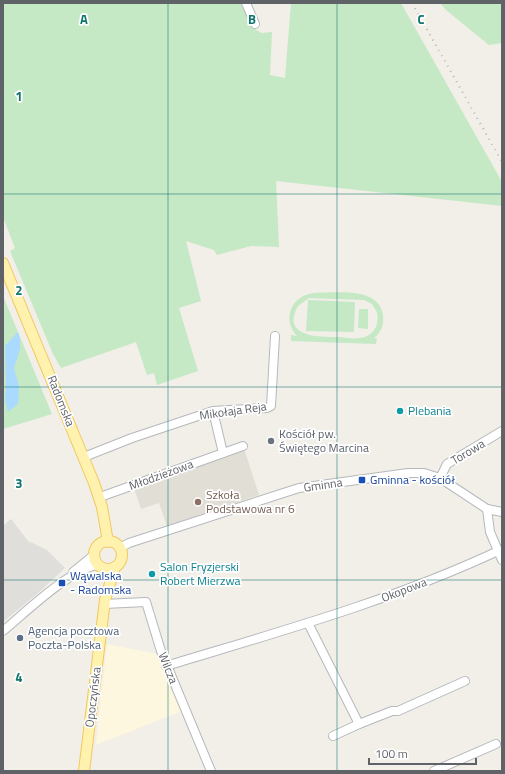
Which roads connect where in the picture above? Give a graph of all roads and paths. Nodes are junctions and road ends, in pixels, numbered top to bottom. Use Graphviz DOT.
graph roads {
  1 [pos="246,3"];
  2 [pos="255,24"];
  3 [pos="3,263"];
  4 [pos="275,336"];
  5 [pos="212,411"];
  6 [pos="502,431"];
  7 [pos="243,446"];
  8 [pos="223,453"];
  9 [pos="84,457"];
  10 [pos="440,478"];
  11 [pos="100,497"];
  12 [pos="487,509"];
  13 [pos="502,512"];
  14 [pos="108,542"];
  15 [pos="120,548"];
  16 [pos="498,550"];
  17 [pos="94,554"];
  18 [pos="502,560"];
  19 [pos="99,566"];
  20 [pos="115,567"];
  21 [pos="66,580"];
  22 [pos="104,602"];
  23 [pos="308,623"];
  24 [pos="3,631"];
  25 [pos="166,666"];
  26 [pos="465,681"];
  27 [pos="359,724"];
  28 [pos="333,736"];
  29 [pos="496,744"];
  30 [pos="84,771"];
  31 [pos="211,771"];
  32 [pos="434,771"];
  1 -- 2 [label="street"];
  3 -- 9 [label="main road, Radomska"];
  4 -- 5 [label="street, Mikołaja Reja"];
  5 -- 8 [label="street"];
  5 -- 9 [label="street, Mikołaja Reja"];
  6 -- 10 [label="street, Torowa"];
  7 -- 8 [label="street, Młodzieżowa"];
  8 -- 11 [label="street, Młodzieżowa"];
  9 -- 11 [label="main road, Radomska"];
  10 -- 12 [label="street, Gminna"];
  10 -- 15 [label="street, Gminna"];
  11 -- 14 [label="main road, Radomska"];
  12 -- 13 [label="street, Gminna"];
  12 -- 16 [label="street"];
  14 -- 15 [label="main road"];
  14 -- 17 [label="main road"];
  15 -- 20 [label="main road"];
  16 -- 18 [label="street"];
  16 -- 23 [label="street, Okopowa"];
  17 -- 19 [label="main road"];
  17 -- 21 [label="street"];
  19 -- 20 [label="main road"];
  19 -- 21 [label="street"];
  19 -- 22 [label="main road, Opoczyńska"];
  20 -- 22 [label="main road, Opoczyńska"];
  21 -- 24 [label="street"];
  22 -- 25 [label="street, Wilcza"];
  22 -- 30 [label="main road, Opoczyńska"];
  23 -- 25 [label="street, Okopowa"];
  23 -- 27 [label="street"];
  25 -- 31 [label="street, Wilcza"];
  26 -- 27 [label="street"];
  27 -- 28 [label="street"];
  29 -- 32 [label="street"];
}
